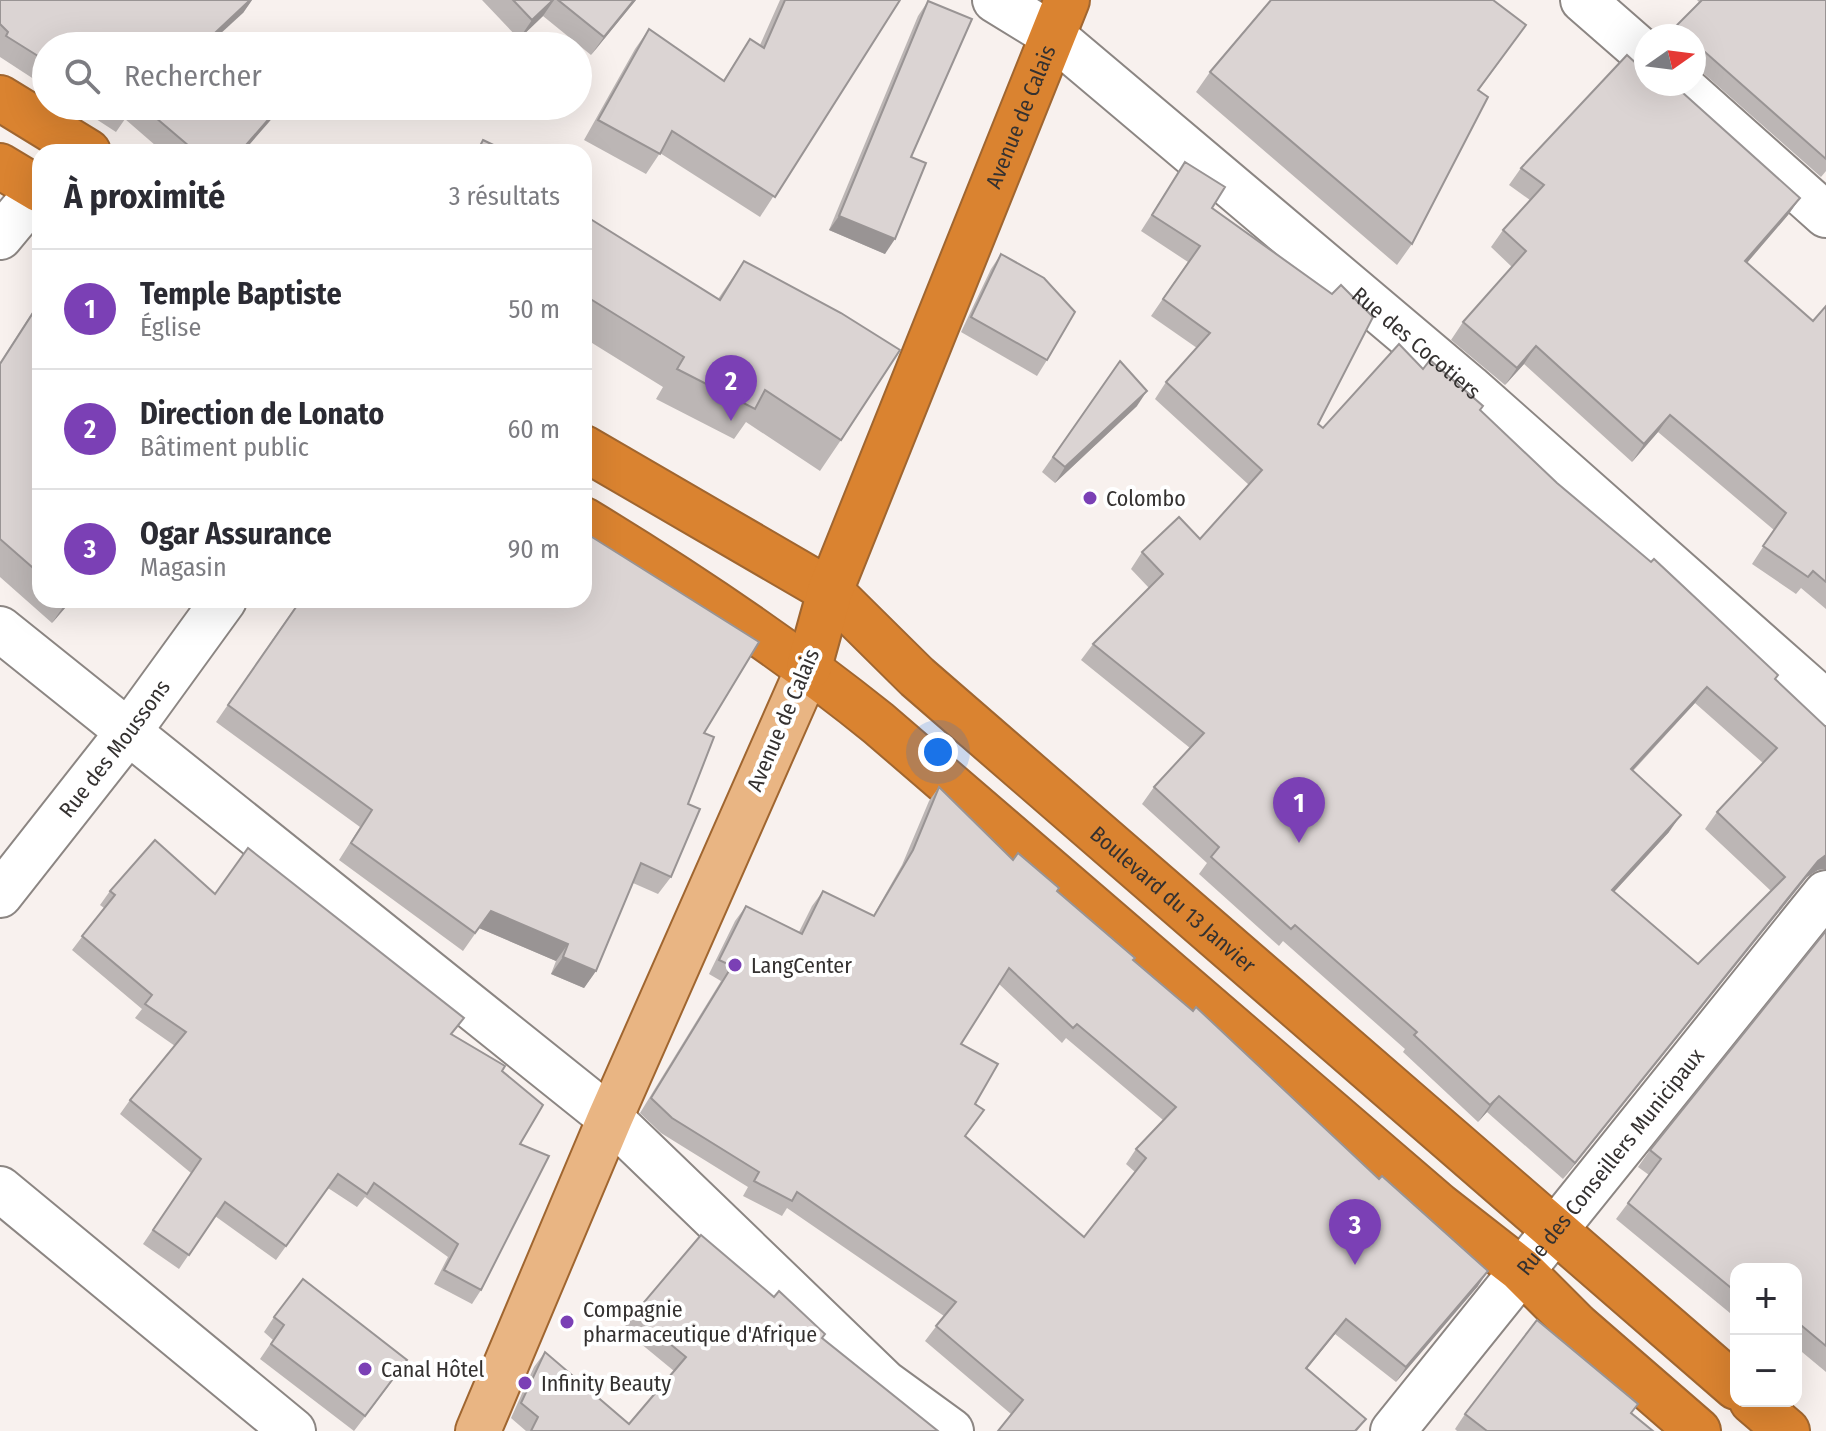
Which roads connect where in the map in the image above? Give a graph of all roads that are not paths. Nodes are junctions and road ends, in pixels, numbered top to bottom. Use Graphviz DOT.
graph roads {
  1 [pos="995,0"];
  2 [pos="1583,0"];
  3 [pos="1060,17"];
  4 [pos="1634,45"];
  5 [pos="1692,96"];
  6 [pos="0,98"];
  7 [pos="32,118"];
  8 [pos="36,120"];
  9 [pos="75,144"];
  10 [pos="0,166"];
  11 [pos="32,185"];
  12 [pos="32,199"];
  13 [pos="1826,215"];
  14 [pos="0,237"];
  15 [pos="592,453"];
  16 [pos="592,525"];
  17 [pos="830,591"];
  18 [pos="218,608"];
  19 [pos="0,629"];
  20 [pos="809,667"];
  21 [pos="1826,703"];
  22 [pos="129,731"];
  23 [pos="1826,893"];
  24 [pos="0,895"];
  25 [pos="610,1118"];
  26 [pos="0,1189"];
  27 [pos="1552,1230"];
  28 [pos="1520,1269"];
  29 [pos="1730,1382"];
  30 [pos="1759,1407"];
  31 [pos="293,1431"];
  32 [pos="478,1431"];
  33 [pos="951,1431"];
  34 [pos="1393,1431"];
  35 [pos="1698,1431"];
  36 [pos="1787,1431"];
  1 -- 3 [label="street, Rue des Cocotiers"];
  2 -- 4 [label="street"];
  3 -- 17 [label="highway, Avenue de Calais"];
  3 -- 21 [label="street, Rue des Cocotiers"];
  5 -- 13 [label="street"];
  6 -- 7 [label="highway"];
  8 -- 9 [label="highway"];
  10 -- 11 [label="highway"];
  12 -- 14 [label="street"];
  15 -- 17 [label="highway, Boulevard du 13 Janvier"];
  16 -- 20 [label="highway"];
  17 -- 20 [label="highway, Avenue de Calais"];
  17 -- 27 [label="highway, Boulevard du 13 Janvier"];
  18 -- 22 [label="street, Rue des Moussons"];
  19 -- 22 [label="street"];
  20 -- 25 [label="main road, Avenue de Calais"];
  20 -- 28 [label="highway"];
  22 -- 24 [label="street, Rue des Moussons"];
  22 -- 25 [label="street"];
  23 -- 27 [label="street, Rue des Conseillers Municipaux"];
  25 -- 32 [label="main road, Avenue de Calais"];
  25 -- 33 [label="street"];
  26 -- 31 [label="street"];
  27 -- 28 [label="street, Rue des Conseillers Municipaux"];
  27 -- 29 [label="highway, Boulevard du 13 Janvier"];
  28 -- 34 [label="street, Rue des Conseillers Municipaux"];
  28 -- 35 [label="highway"];
  30 -- 36 [label="highway"];
}
